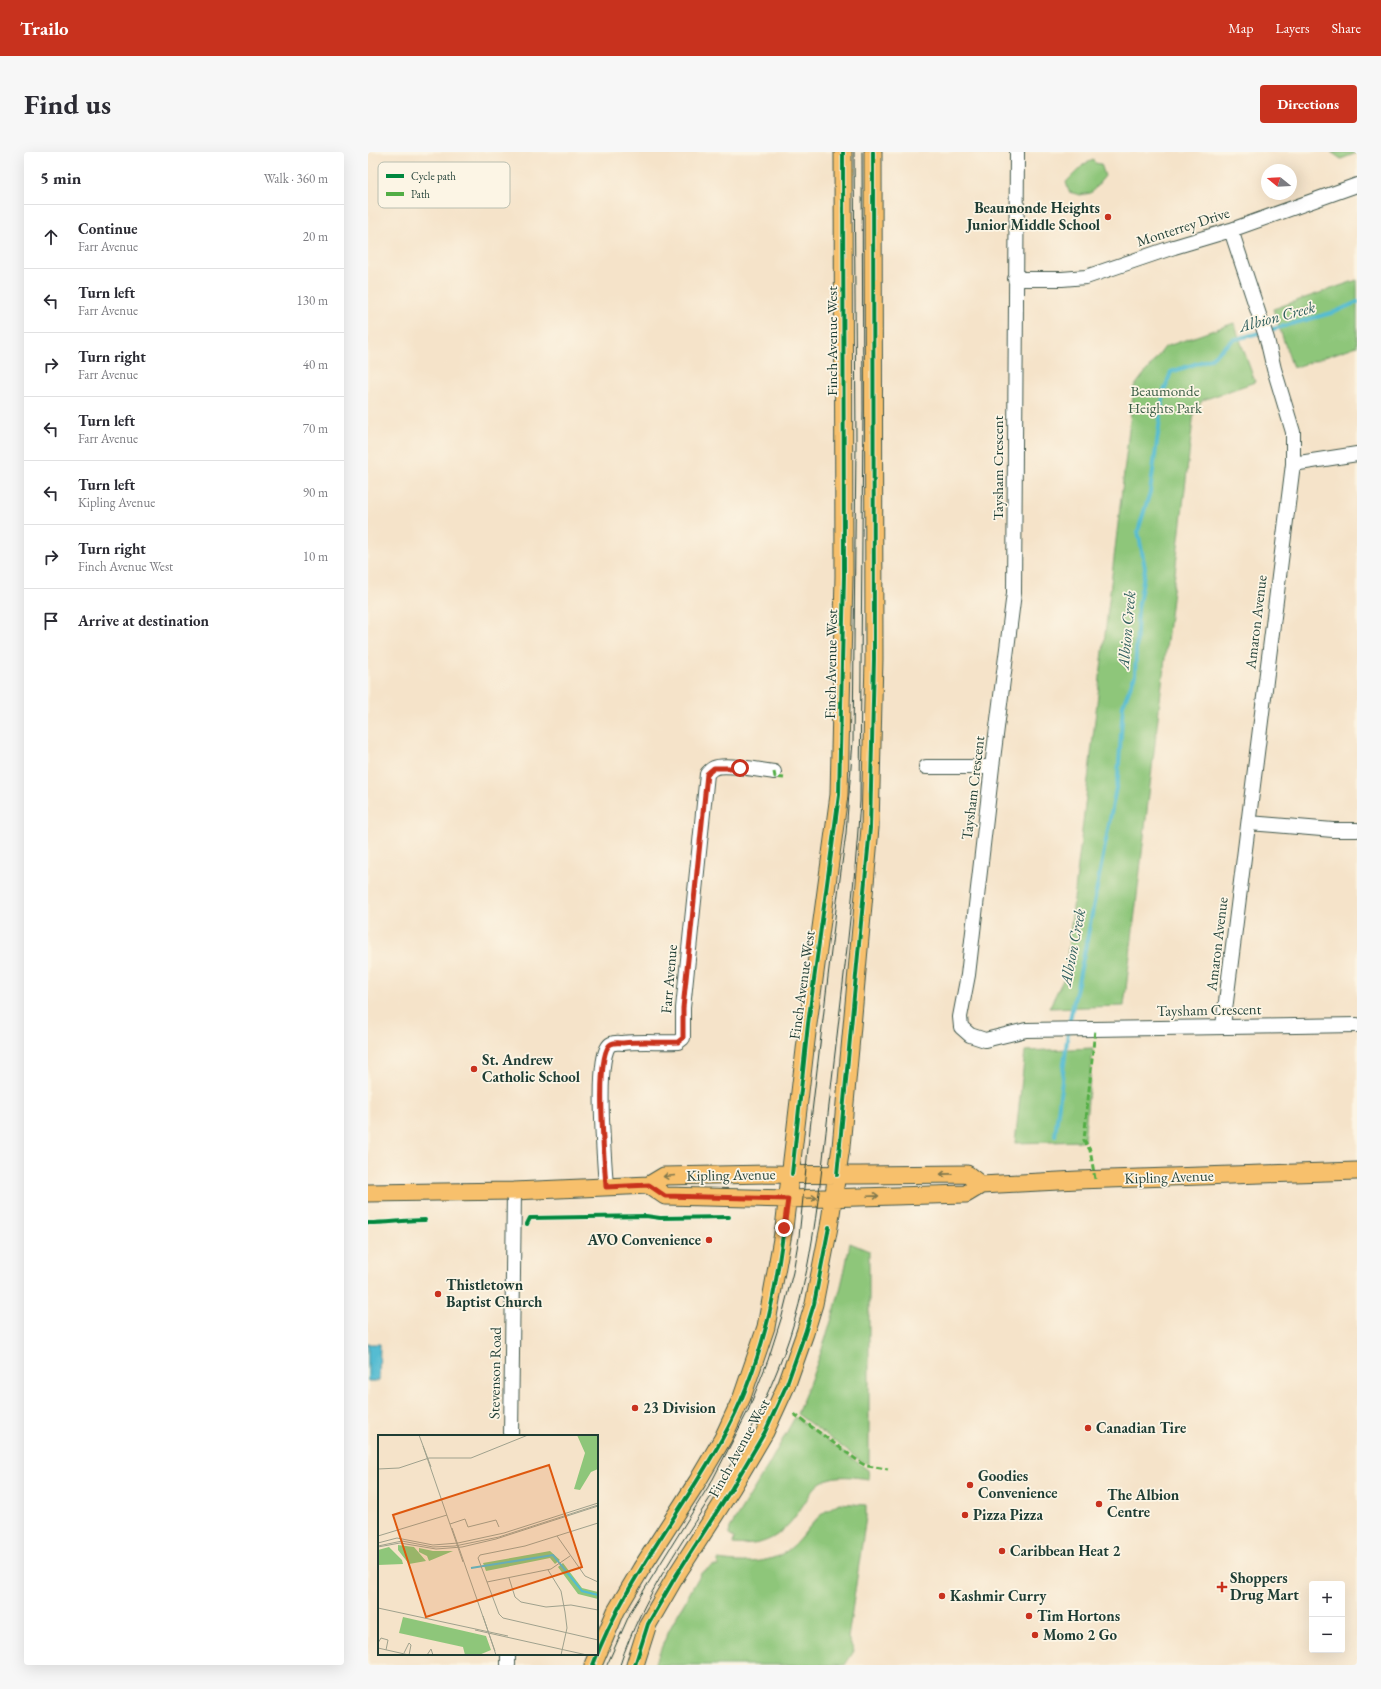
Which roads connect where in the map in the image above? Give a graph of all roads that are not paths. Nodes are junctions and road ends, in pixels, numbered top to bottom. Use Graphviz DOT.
graph roads {
  1 [pos="843,152"];
  2 [pos="873,152"];
  3 [pos="1017,152"];
  4 [pos="1357,185"];
  5 [pos="1232,230"];
  6 [pos="1015,279"];
  7 [pos="1357,454"];
  8 [pos="1293,464"];
  9 [pos="992,766"];
  10 [pos="926,767"];
  11 [pos="774,772"];
  12 [pos="1249,823"];
  13 [pos="1357,830"];
  14 [pos="1357,1025"];
  15 [pos="1223,1026"];
  16 [pos="1357,1171"];
  17 [pos="792,1174"];
  18 [pos="837,1175"];
  19 [pos="981,1184"];
  20 [pos="649,1185"];
  21 [pos="606,1187"];
  22 [pos="514,1191"];
  23 [pos="368,1192"];
  24 [pos="834,1197"];
  25 [pos="788,1199"];
  26 [pos="511,1435"];
  27 [pos="598,1653"];
  28 [pos="597,1655"];
  29 [pos="593,1665"];
  30 [pos="635,1665"];
  1 -- 17 [label="main road, Finch Avenue West"];
  2 -- 18 [label="main road, Finch Avenue West"];
  3 -- 6 [label="street, Taysham Crescent"];
  4 -- 5 [label="street, Monterrey Drive"];
  5 -- 6 [label="street, Monterrey Drive"];
  5 -- 8 [label="street, Amaron Avenue"];
  6 -- 9 [label="street, Taysham Crescent"];
  7 -- 8 [label="street"];
  8 -- 12 [label="street, Amaron Avenue"];
  9 -- 10 [label="street"];
  9 -- 15 [label="street, Taysham Crescent"];
  11 -- 21 [label="street, Farr Avenue"];
  12 -- 13 [label="street"];
  12 -- 15 [label="street, Amaron Avenue"];
  14 -- 15 [label="street, Taysham Crescent"];
  16 -- 19 [label="main road, Kipling Avenue"];
  17 -- 18 [label="main road, Kipling Avenue"];
  17 -- 20 [label="main road, Kipling Avenue, one-way"];
  17 -- 25 [label="main road, Finch Avenue West"];
  19 -- 18 [label="main road, Kipling Avenue, one-way"];
  18 -- 24 [label="main road, Finch Avenue West"];
  24 -- 19 [label="main road, Kipling Avenue, one-way"];
  20 -- 21 [label="main road, Kipling Avenue"];
  20 -- 25 [label="main road, Kipling Avenue"];
  21 -- 22 [label="main road, Kipling Avenue"];
  22 -- 23 [label="main road, Kipling Avenue"];
  22 -- 26 [label="street, Stevenson Road"];
  25 -- 24 [label="main road, Kipling Avenue, one-way"];
  24 -- 30 [label="main road, Finch Avenue West"];
  25 -- 27 [label="main road, Finch Avenue West"];
  28 -- 29 [label="main road, Finch Avenue West"];
}
